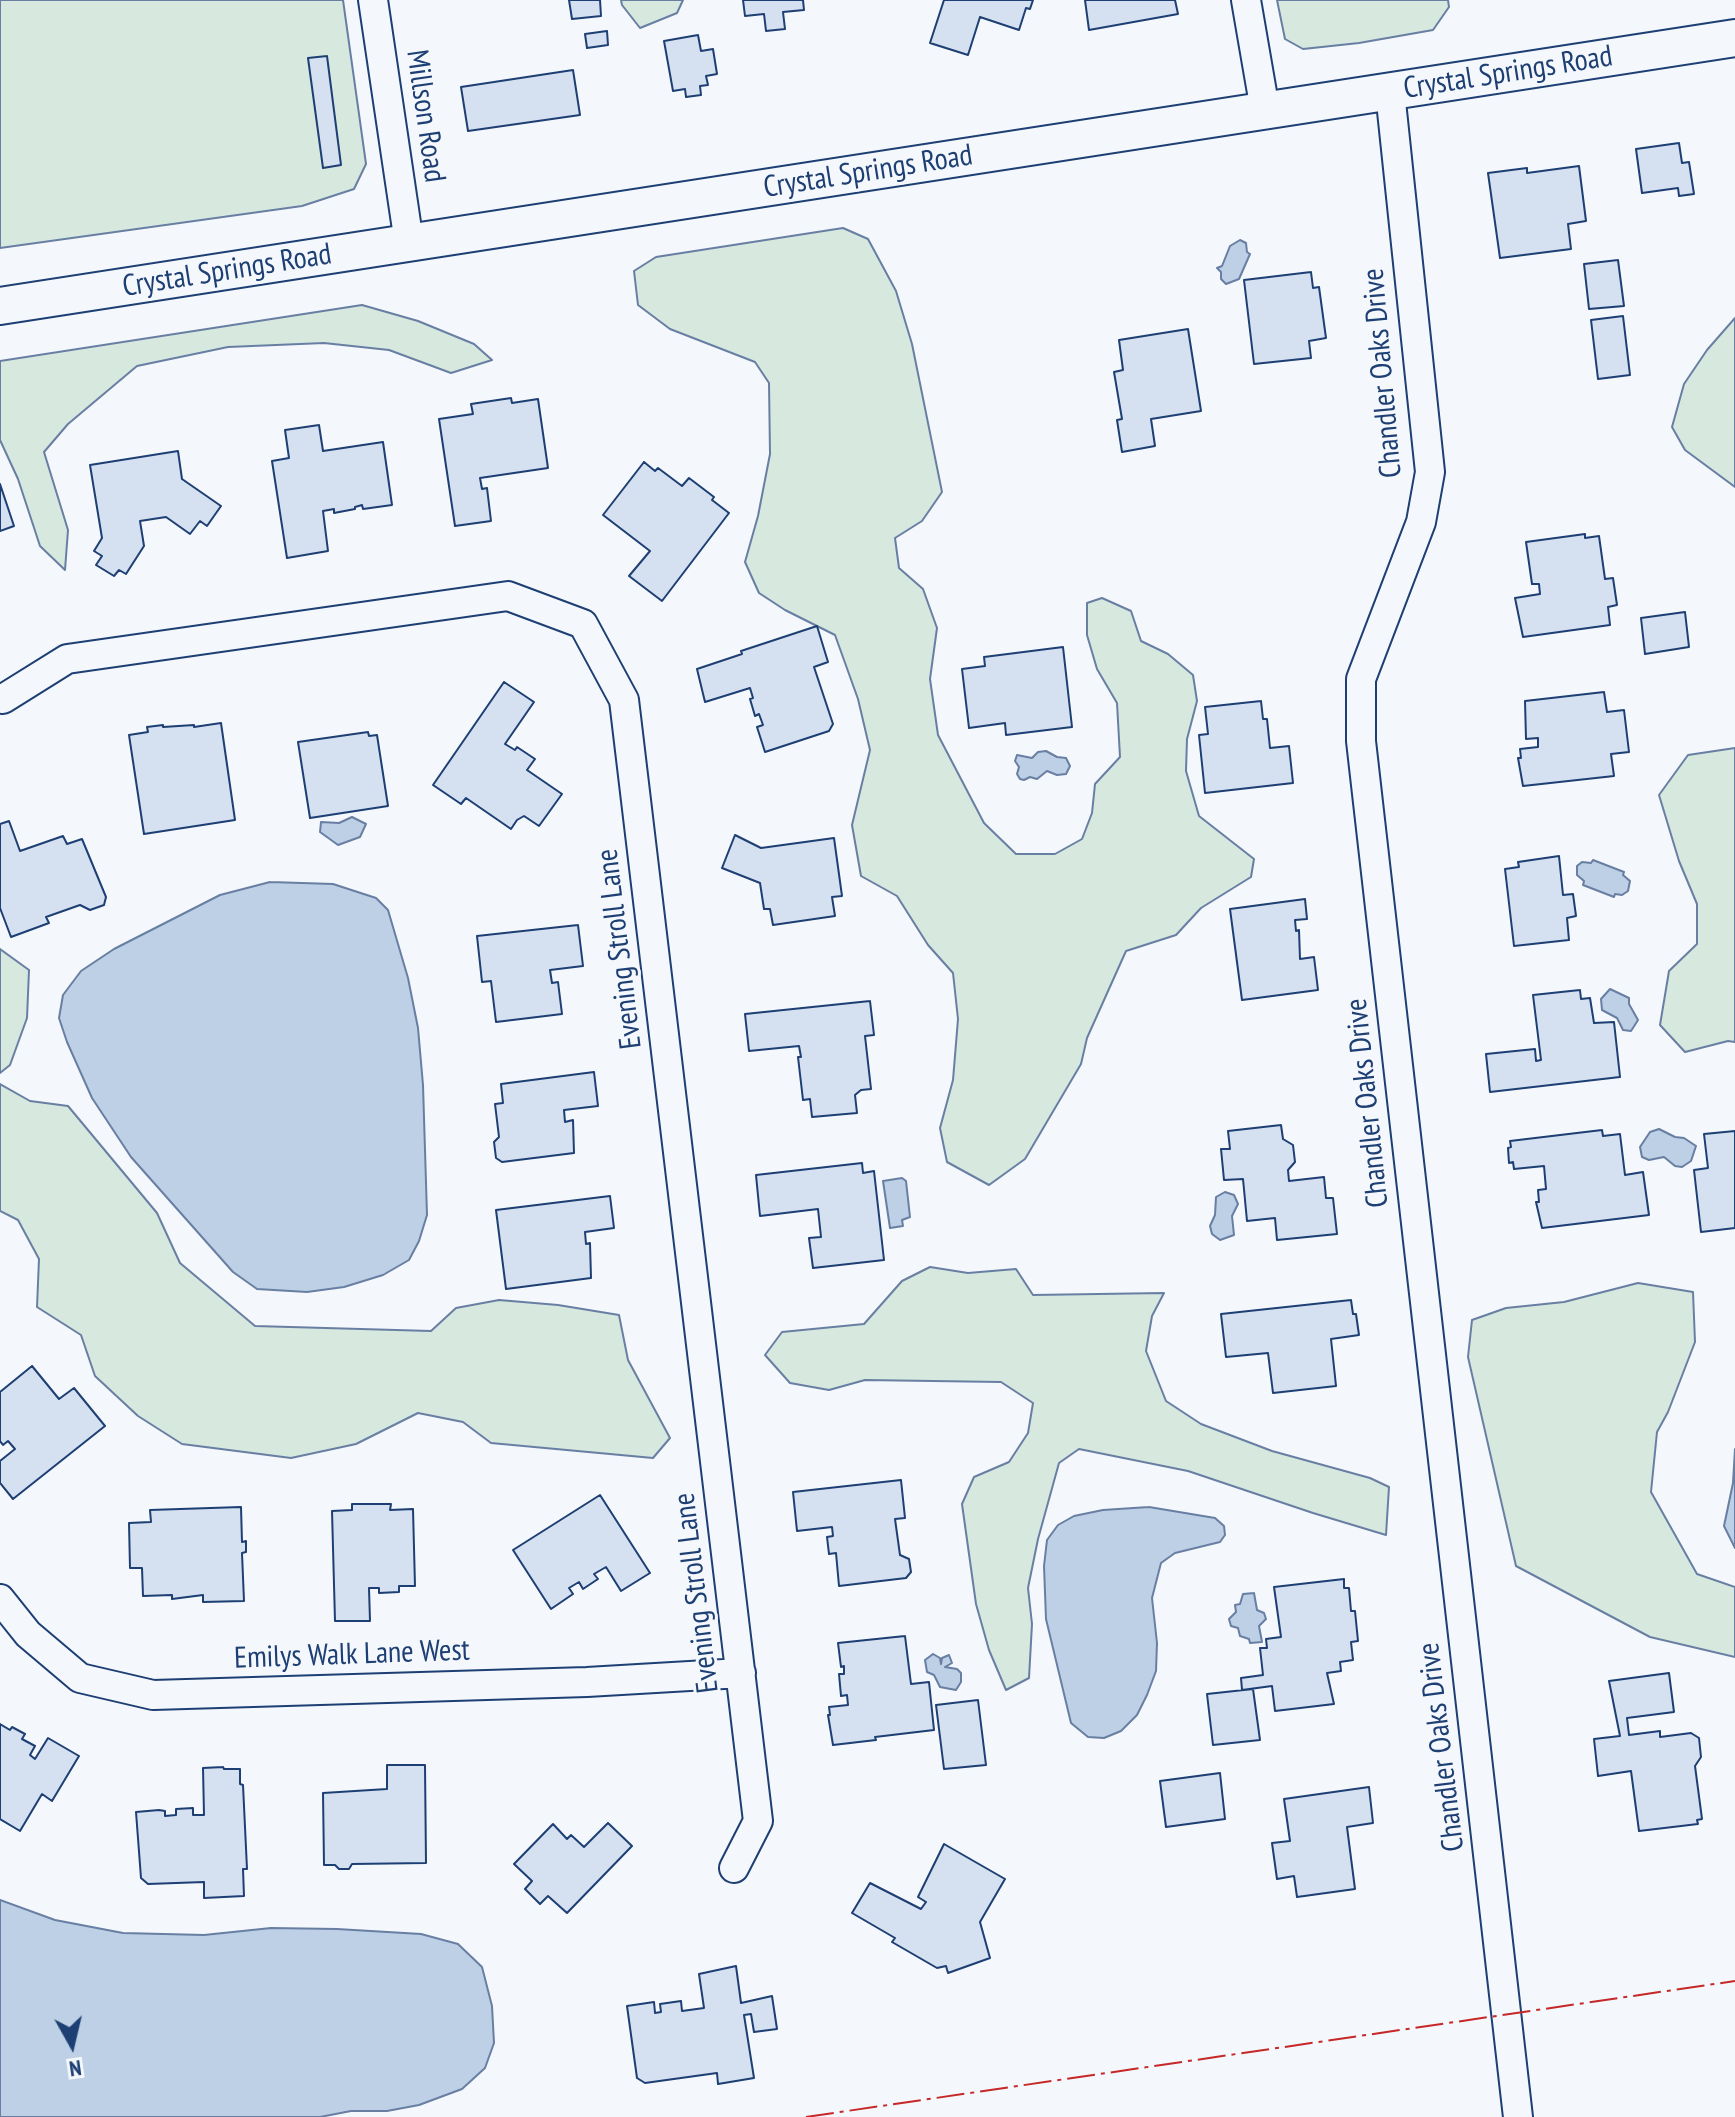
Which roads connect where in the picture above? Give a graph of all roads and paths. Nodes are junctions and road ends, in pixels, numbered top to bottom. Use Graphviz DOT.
graph roads {
  1 [pos="373,0"];
  2 [pos="1246,0"];
  3 [pos="1735,38"];
  4 [pos="1390,92"];
  5 [pos="1265,110"];
  6 [pos="409,243"];
  7 [pos="0,306"];
  8 [pos="3,699"];
  9 [pos="0,1599"];
  10 [pos="741,1673"];
  11 [pos="734,1868"];
  12 [pos="1518,2117"];
  1 -- 6 [label="street, Millson Road"];
  2 -- 5 [label="street"];
  3 -- 4 [label="street, Crystal Springs Road"];
  4 -- 5 [label="street, Crystal Springs Road"];
  4 -- 12 [label="street, Chandler Oaks Drive"];
  5 -- 6 [label="street, Crystal Springs Road"];
  6 -- 7 [label="street, Crystal Springs Road"];
  8 -- 10 [label="street, Evening Stroll Lane"];
  9 -- 10 [label="street, Emilys Walk Lane West"];
  10 -- 11 [label="street, Evening Stroll Lane"];
}
